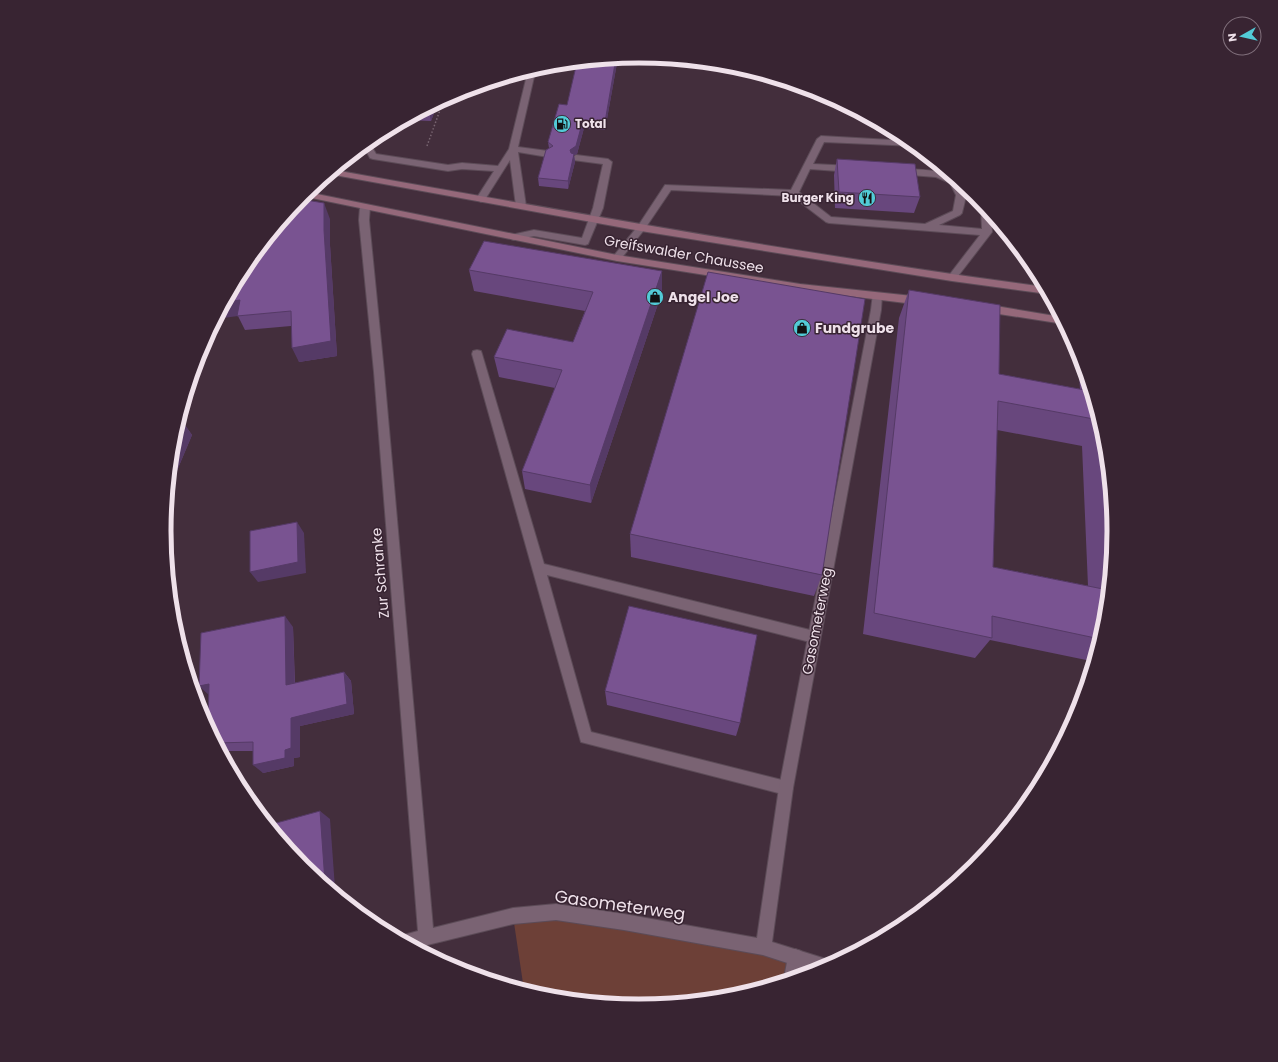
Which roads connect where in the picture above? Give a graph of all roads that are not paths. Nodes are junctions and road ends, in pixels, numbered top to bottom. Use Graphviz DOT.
graph roads {
  1 [pos="530,76"];
  2 [pos="901,143"];
  3 [pos="369,149"];
  4 [pos="514,149"];
  5 [pos="548,154"];
  6 [pos="576,158"];
  7 [pos="807,166"];
  8 [pos="501,169"];
  9 [pos="861,170"];
  10 [pos="891,171"];
  11 [pos="337,173"];
  12 [pos="947,178"];
  13 [pos="958,188"];
  14 [pos="794,193"];
  15 [pos="313,196"];
  16 [pos="481,199"];
  17 [pos="521,206"];
  18 [pos="365,207"];
  19 [pos="986,217"];
  20 [pos="594,220"];
  21 [pos="641,228"];
  22 [pos="924,228"];
  23 [pos="987,232"];
  24 [pos="514,237"];
  25 [pos="617,258"];
  26 [pos="952,278"];
  27 [pos="1040,290"];
  28 [pos="877,295"];
  29 [pos="930,302"];
  30 [pos="975,307"];
  31 [pos="1057,320"];
  32 [pos="477,354"];
  33 [pos="539,568"];
  34 [pos="814,637"];
  35 [pos="786,788"];
  36 [pos="426,937"];
  37 [pos="413,940"];
  38 [pos="763,947"];
  39 [pos="795,957"];
  40 [pos="816,964"];
  41 [pos="793,973"];
  1 -- 4 [label="street"];
  2 -- 7 [label="street"];
  3 -- 8 [label="street"];
  4 -- 5 [label="street"];
  4 -- 8 [label="street"];
  4 -- 17 [label="street"];
  6 -- 20 [label="street"];
  7 -- 9 [label="street"];
  7 -- 14 [label="street"];
  8 -- 16 [label="street"];
  10 -- 12 [label="street"];
  11 -- 16 [label="main road, Greifswalder Chaussee"];
  13 -- 22 [label="street"];
  14 -- 21 [label="street"];
  14 -- 22 [label="street"];
  15 -- 18 [label="main road, Greifswalder Chaussee"];
  16 -- 17 [label="main road, Greifswalder Chaussee"];
  17 -- 20 [label="main road, Greifswalder Chaussee"];
  18 -- 24 [label="main road, Greifswalder Chaussee"];
  18 -- 36 [label="street, Zur Schranke"];
  19 -- 23 [label="street"];
  20 -- 21 [label="main road, Greifswalder Chaussee"];
  20 -- 24 [label="street"];
  21 -- 25 [label="street"];
  21 -- 26 [label="main road, Greifswalder Chaussee"];
  22 -- 23 [label="street"];
  23 -- 26 [label="street"];
  24 -- 25 [label="main road, Greifswalder Chaussee"];
  25 -- 28 [label="main road, Greifswalder Chaussee"];
  26 -- 27 [label="main road, Greifswalder Chaussee"];
  28 -- 29 [label="main road, Greifswalder Chaussee"];
  28 -- 34 [label="street, Gasometerweg"];
  30 -- 31 [label="main road"];
  32 -- 33 [label="street"];
  33 -- 34 [label="street"];
  33 -- 35 [label="street"];
  34 -- 35 [label="street, Gasometerweg"];
  35 -- 38 [label="street, Gasometerweg"];
  36 -- 37 [label="street, Gasometerweg"];
  36 -- 38 [label="street, Gasometerweg"];
  38 -- 39 [label="street, Gasometerweg"];
  39 -- 40 [label="street, Gasometerweg"];
  39 -- 41 [label="street"];
}
